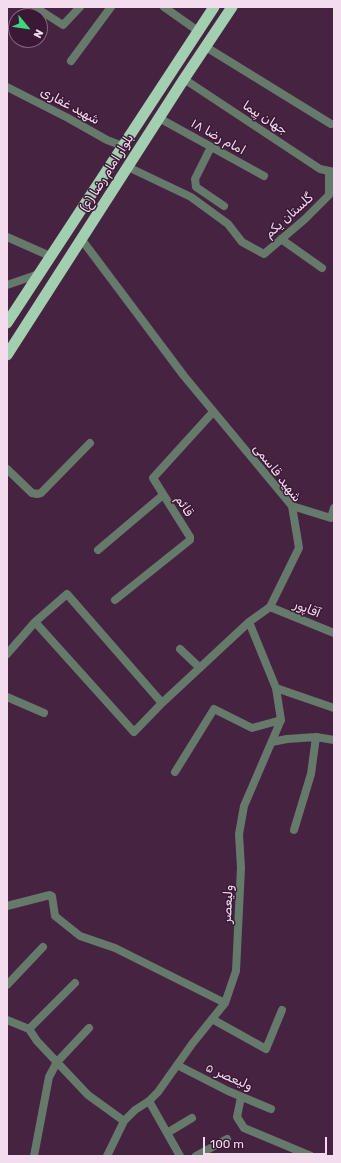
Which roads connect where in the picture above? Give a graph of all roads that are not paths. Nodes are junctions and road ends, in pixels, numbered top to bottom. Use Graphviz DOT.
graph roads {
  1 [pos="35,7"];
  2 [pos="80,7"];
  3 [pos="111,7"];
  4 [pos="164,7"];
  5 [pos="214,7"];
  6 [pos="232,7"];
  7 [pos="198,31"];
  8 [pos="206,46"];
  9 [pos="71,60"];
  10 [pos="184,79"];
  11 [pos="7,87"];
  12 [pos="159,118"];
  13 [pos="331,124"];
  14 [pos="123,146"];
  15 [pos="211,147"];
  16 [pos="128,167"];
  17 [pos="332,171"];
  18 [pos="264,176"];
  19 [pos="224,206"];
  20 [pos="7,237"];
  21 [pos="281,239"];
  22 [pos="82,240"];
  23 [pos="50,256"];
  24 [pos="322,268"];
  25 [pos="39,274"];
  26 [pos="7,285"];
  27 [pos="7,323"];
  28 [pos="7,355"];
  29 [pos="213,412"];
  30 [pos="90,443"];
  31 [pos="7,469"];
  32 [pos="163,495"];
  33 [pos="292,506"];
  34 [pos="334,508"];
  35 [pos="98,550"];
  36 [pos="115,600"];
  37 [pos="270,608"];
  38 [pos="35,622"];
  39 [pos="249,622"];
  40 [pos="334,633"];
  41 [pos="180,649"];
  42 [pos="7,654"];
  43 [pos="200,668"];
  44 [pos="276,688"];
  45 [pos="7,696"];
  46 [pos="162,703"];
  47 [pos="334,708"];
  48 [pos="44,713"];
  49 [pos="281,720"];
  50 [pos="316,737"];
  51 [pos="334,740"];
  52 [pos="272,742"];
  53 [pos="175,772"];
  54 [pos="294,830"];
  55 [pos="7,906"];
  56 [pos="43,947"];
  57 [pos="75,983"];
  58 [pos="7,986"];
  59 [pos="225,1003"];
  60 [pos="282,1010"];
  61 [pos="212,1019"];
  62 [pos="7,1020"];
  63 [pos="89,1028"];
  64 [pos="29,1029"];
  65 [pos="57,1062"];
  66 [pos="177,1065"];
  67 [pos="241,1097"];
  68 [pos="149,1102"];
  69 [pos="271,1109"];
  70 [pos="192,1118"];
  71 [pos="124,1121"];
  72 [pos="167,1133"];
  73 [pos="226,1139"];
  74 [pos="34,1156"];
  75 [pos="107,1156"];
  76 [pos="180,1156"];
  77 [pos="196,1156"];
  78 [pos="311,1156"];
  1 -- 2 [label="street"];
  3 -- 9 [label="street"];
  4 -- 7 [label="street"];
  5 -- 7 [label="highway, بلوار امام رضا (ع)"];
  6 -- 8 [label="highway, بلوار امام رضا (ع)"];
  7 -- 14 [label="highway, بلوار امام رضا (ع)"];
  8 -- 10 [label="highway, بلوار امام رضا (ع)"];
  8 -- 13 [label="street"];
  10 -- 12 [label="highway, بلوار امام رضا (ع)"];
  10 -- 17 [label="street, جهان پیما"];
  11 -- 14 [label="street, شهید غفاری"];
  12 -- 15 [label="street, امام رضا ۱۸"];
  12 -- 16 [label="highway, بلوار امام رضا (ع)"];
  14 -- 23 [label="highway, بلوار امام رضا (ع)"];
  15 -- 18 [label="street, امام رضا ۱۸"];
  15 -- 19 [label="street"];
  16 -- 21 [label="street, گلستان یکم"];
  16 -- 22 [label="highway, بلوار امام رضا (ع)"];
  17 -- 21 [label="street, گلستان یکم"];
  20 -- 23 [label="street"];
  21 -- 24 [label="street"];
  22 -- 28 [label="highway, بلوار امام رضا (ع)"];
  22 -- 29 [label="street, شهید قاسمی"];
  23 -- 25 [label="highway, بلوار امام رضا (ع)"];
  25 -- 26 [label="street"];
  25 -- 27 [label="highway, بلوار امام رضا (ع)"];
  29 -- 32 [label="street, قائم"];
  29 -- 33 [label="street, شهید قاسمی"];
  30 -- 31 [label="street"];
  32 -- 35 [label="street"];
  32 -- 36 [label="street, قائم"];
  33 -- 34 [label="street"];
  33 -- 37 [label="street, شهید قاسمی"];
  37 -- 39 [label="street"];
  37 -- 40 [label="street, آقاپور"];
  38 -- 42 [label="street"];
  38 -- 46 [label="street"];
  38 -- 46 [label="street"];
  39 -- 43 [label="street"];
  39 -- 44 [label="street"];
  41 -- 43 [label="street"];
  43 -- 46 [label="street"];
  44 -- 47 [label="street"];
  44 -- 49 [label="street"];
  45 -- 48 [label="street"];
  49 -- 52 [label="street, ولیعصر"];
  49 -- 53 [label="street"];
  50 -- 51 [label="street"];
  50 -- 52 [label="street"];
  50 -- 54 [label="street"];
  52 -- 59 [label="street, ولیعصر"];
  55 -- 59 [label="street"];
  56 -- 58 [label="street"];
  57 -- 64 [label="street"];
  59 -- 61 [label="street, ولیعصر"];
  60 -- 61 [label="street"];
  61 -- 66 [label="street, ولیعصر"];
  62 -- 64 [label="street"];
  63 -- 65 [label="street"];
  64 -- 65 [label="street"];
  65 -- 71 [label="street"];
  65 -- 74 [label="street"];
  66 -- 67 [label="street, ولیعصر ۵"];
  66 -- 68 [label="street, ولیعصر"];
  67 -- 69 [label="street, ولیعصر ۵"];
  67 -- 78 [label="street"];
  68 -- 71 [label="street, ولیعصر"];
  68 -- 72 [label="street"];
  70 -- 72 [label="street"];
  71 -- 75 [label="street, ولیعصر"];
  72 -- 76 [label="street"];
  73 -- 77 [label="street"];
}
